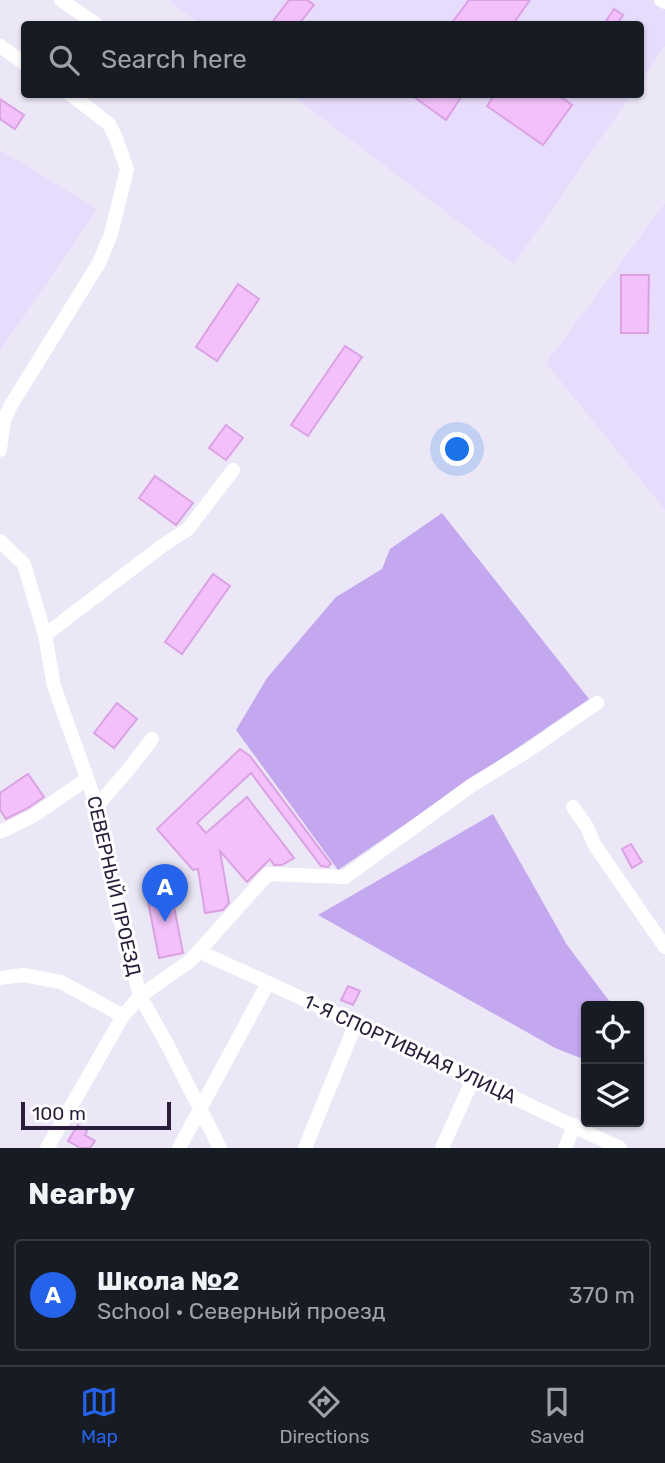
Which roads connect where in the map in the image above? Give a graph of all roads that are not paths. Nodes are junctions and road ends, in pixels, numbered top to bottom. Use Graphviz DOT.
graph roads {
  1 [pos="61,0"];
  2 [pos="92,21"];
  3 [pos="0,46"];
  4 [pos="21,61"];
  5 [pos="75,98"];
  6 [pos="0,450"];
  7 [pos="233,470"];
  8 [pos="0,541"];
  9 [pos="45,635"];
  10 [pos="597,703"];
  11 [pos="152,738"];
  12 [pos="87,779"];
  13 [pos="97,806"];
  14 [pos="573,807"];
  15 [pos="0,832"];
  16 [pos="665,947"];
  17 [pos="198,951"];
  18 [pos="0,978"];
  19 [pos="268,983"];
  20 [pos="141,996"];
  21 [pos="123,1016"];
  22 [pos="356,1023"];
  23 [pos="473,1079"];
  24 [pos="201,1110"];
  25 [pos="574,1125"];
  26 [pos="47,1148"];
  27 [pos="179,1148"];
  28 [pos="220,1148"];
  29 [pos="305,1148"];
  30 [pos="442,1148"];
  31 [pos="565,1148"];
  32 [pos="620,1148"];
  1 -- 2 [label="street"];
  3 -- 4 [label="street"];
  5 -- 6 [label="street"];
  7 -- 9 [label="street"];
  8 -- 9 [label="street, СЕВЕРНЫЙ ПРОЕЗД"];
  9 -- 12 [label="street, СЕВЕРНЫЙ ПРОЕЗД"];
  10 -- 17 [label="street"];
  11 -- 13 [label="street"];
  12 -- 13 [label="street, СЕВЕРНЫЙ ПРОЕЗД"];
  12 -- 15 [label="street"];
  13 -- 20 [label="street, СЕВЕРНЫЙ ПРОЕЗД"];
  14 -- 16 [label="street"];
  17 -- 19 [label="street, 1-Я СПОРТИВНАЯ УЛИЦА"];
  17 -- 20 [label="street"];
  18 -- 21 [label="street"];
  19 -- 22 [label="street, 1-Я СПОРТИВНАЯ УЛИЦА"];
  19 -- 24 [label="street"];
  20 -- 21 [label="street"];
  20 -- 24 [label="street, СЕВЕРНЫЙ ПРОЕЗД"];
  21 -- 26 [label="street"];
  22 -- 23 [label="street, 1-Я СПОРТИВНАЯ УЛИЦА"];
  22 -- 29 [label="street"];
  23 -- 25 [label="street, 1-Я СПОРТИВНАЯ УЛИЦА"];
  23 -- 30 [label="street"];
  24 -- 27 [label="street"];
  24 -- 28 [label="street, СЕВЕРНЫЙ ПРОЕЗД"];
  25 -- 31 [label="street"];
  25 -- 32 [label="street, 1-Я СПОРТИВНАЯ УЛИЦА"];
}
